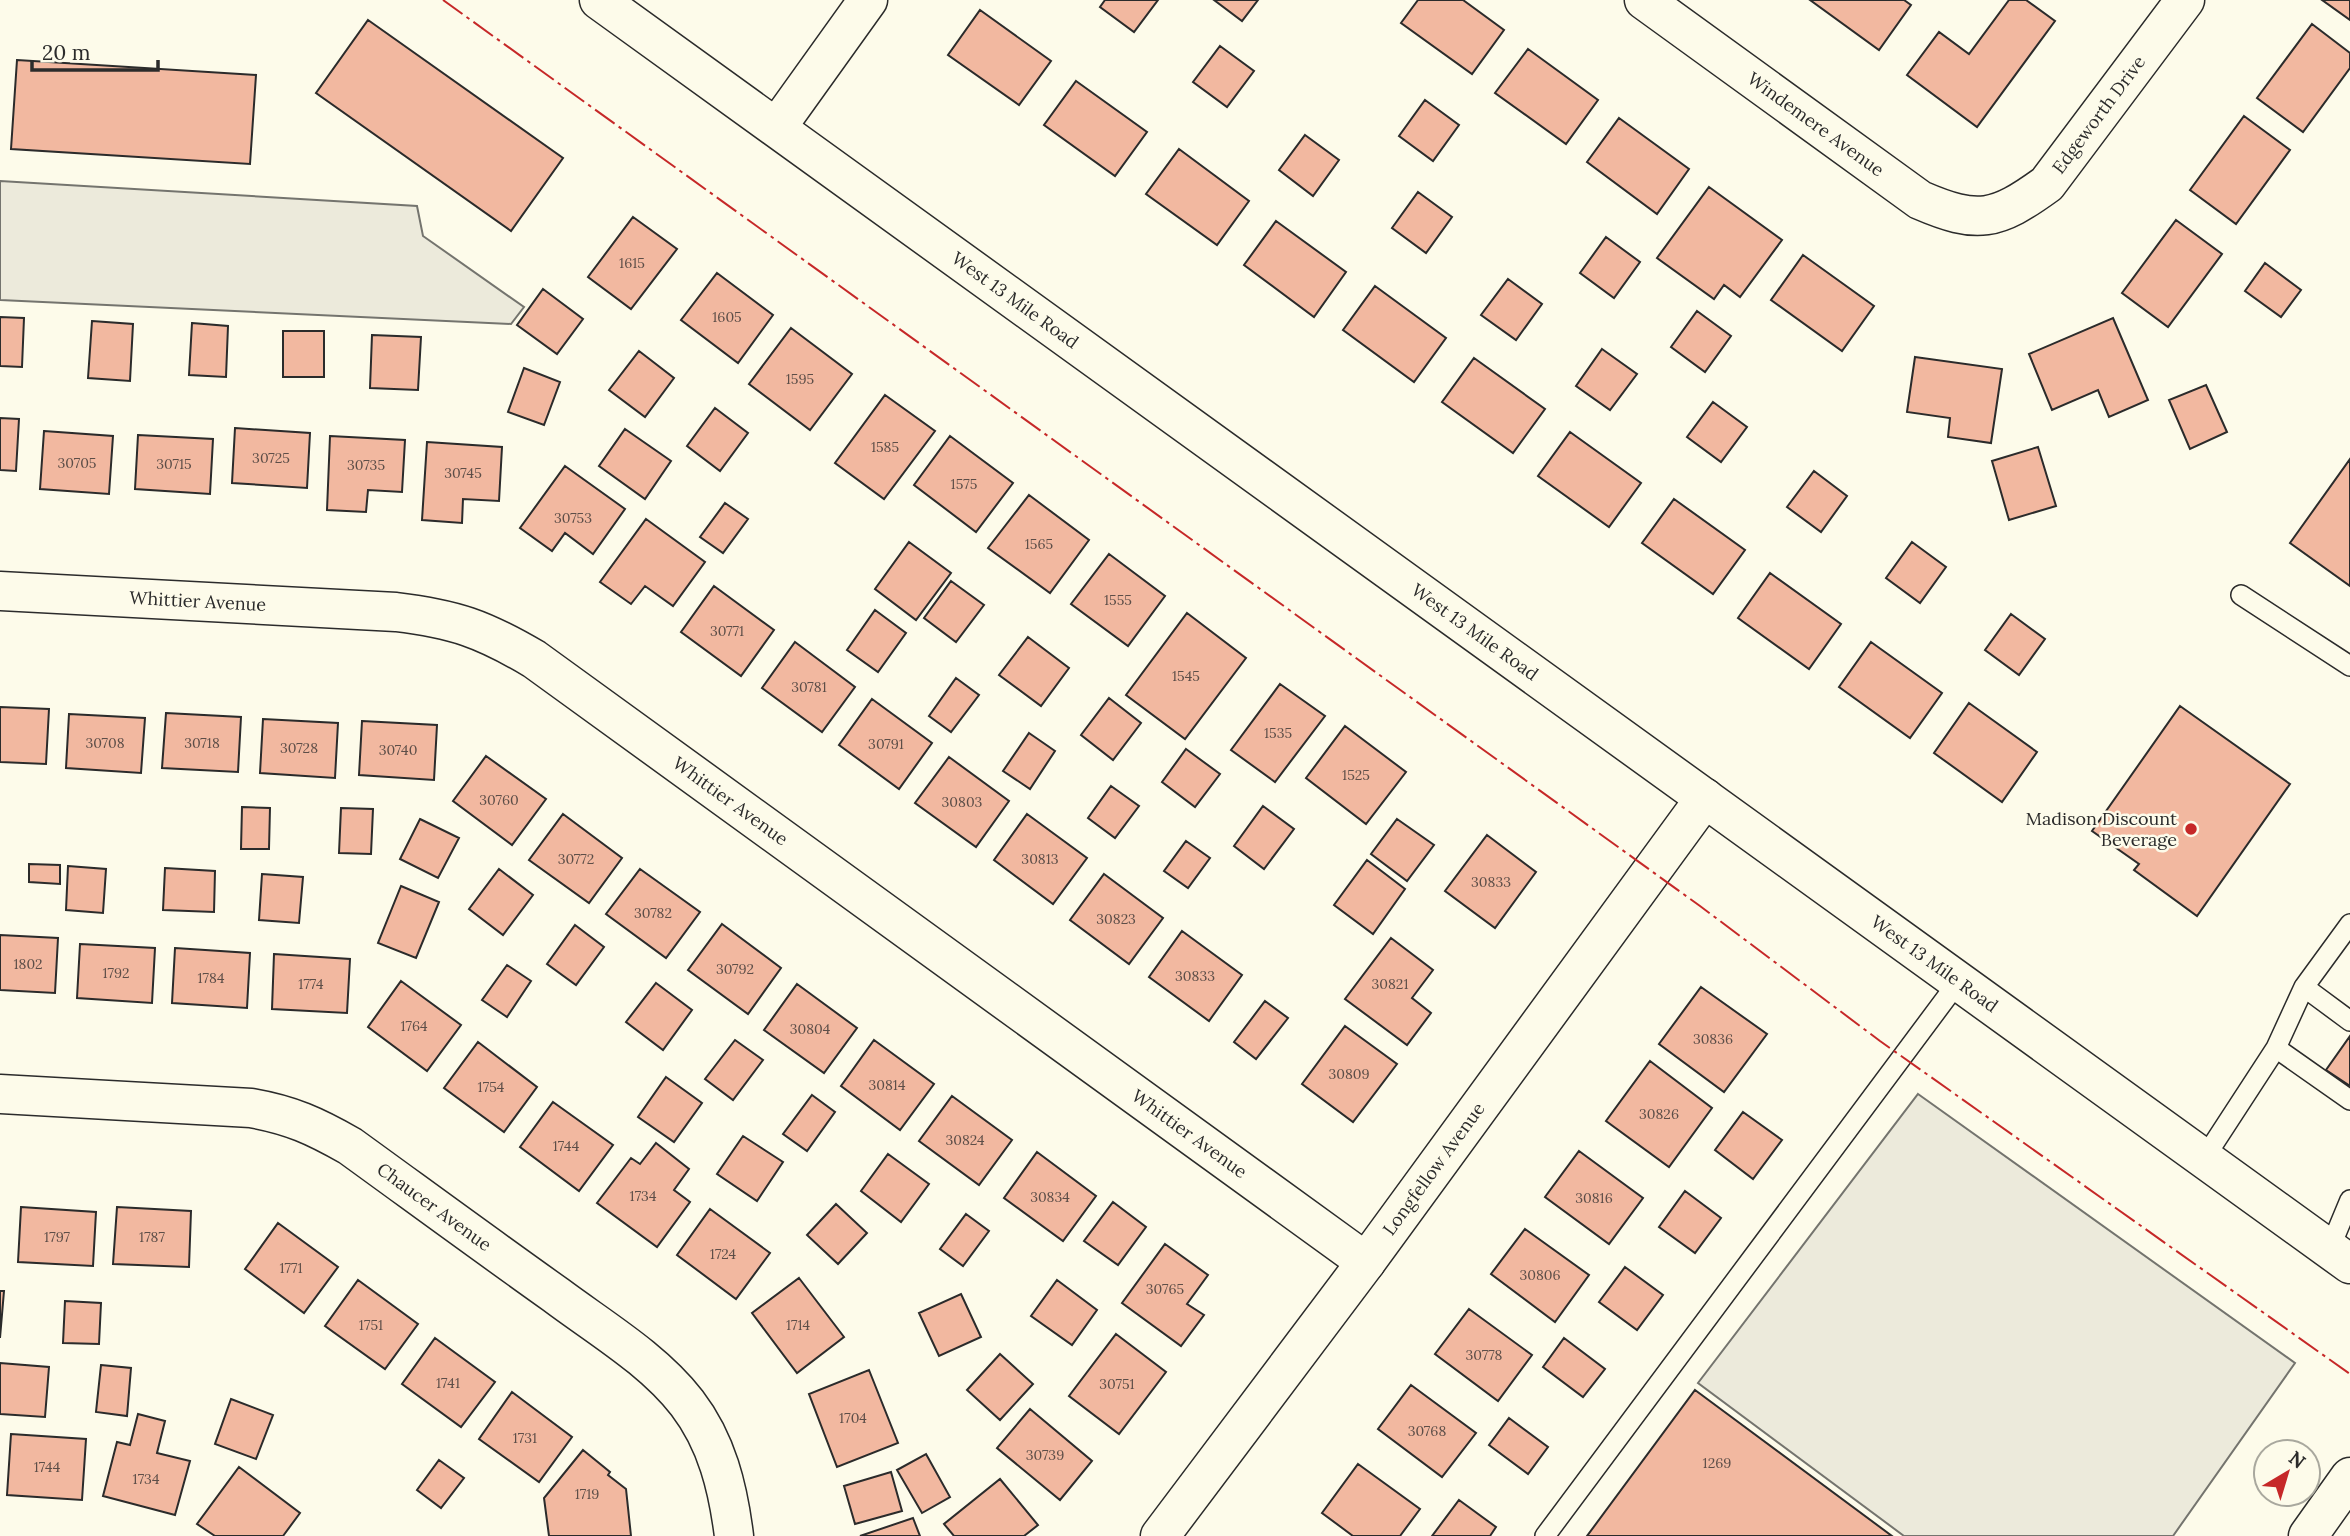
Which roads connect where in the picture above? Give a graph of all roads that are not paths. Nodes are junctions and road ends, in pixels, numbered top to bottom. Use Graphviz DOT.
graph roads {
  1 [pos="599,0"];
  2 [pos="868,0"];
  3 [pos="1644,0"];
  4 [pos="2185,0"];
  5 [pos="777,127"];
  6 [pos="2000,214"];
  7 [pos="0,590"];
  8 [pos="2241,594"];
  9 [pos="2350,666"];
  10 [pos="1705,798"];
  11 [pos="2350,925"];
  12 [pos="1958,982"];
  13 [pos="2304,987"];
  14 [pos="2350,1021"];
  15 [pos="2276,1048"];
  16 [pos="0,1094"];
  17 [pos="2350,1100"];
  18 [pos="2205,1157"];
  19 [pos="2350,1200"];
  20 [pos="2340,1256"];
  21 [pos="1366,1262"];
  22 [pos="2350,1477"];
  23 [pos="734,1536"];
  24 [pos="1160,1536"];
  25 [pos="1545,1536"];
  26 [pos="2308,1536"];
  1 -- 5 [label="street, West 13 Mile Road"];
  2 -- 5 [label="street"];
  3 -- 6 [label="street, Windemere Avenue"];
  4 -- 6 [label="street, Edgeworth Drive"];
  5 -- 10 [label="street, West 13 Mile Road"];
  7 -- 21 [label="street, Whittier Avenue"];
  8 -- 9 [label="lane"];
  10 -- 12 [label="street, West 13 Mile Road"];
  10 -- 21 [label="street, Longfellow Avenue"];
  11 -- 13 [label="lane"];
  12 -- 18 [label="street, West 13 Mile Road"];
  12 -- 25 [label="lane"];
  13 -- 14 [label="lane"];
  13 -- 15 [label="lane"];
  15 -- 17 [label="lane"];
  15 -- 18 [label="lane"];
  16 -- 23 [label="street, Chaucer Avenue"];
  18 -- 20 [label="street, West 13 Mile Road"];
  19 -- 20 [label="lane"];
  21 -- 24 [label="street, Longfellow Avenue"];
  22 -- 26 [label="street"];
}
